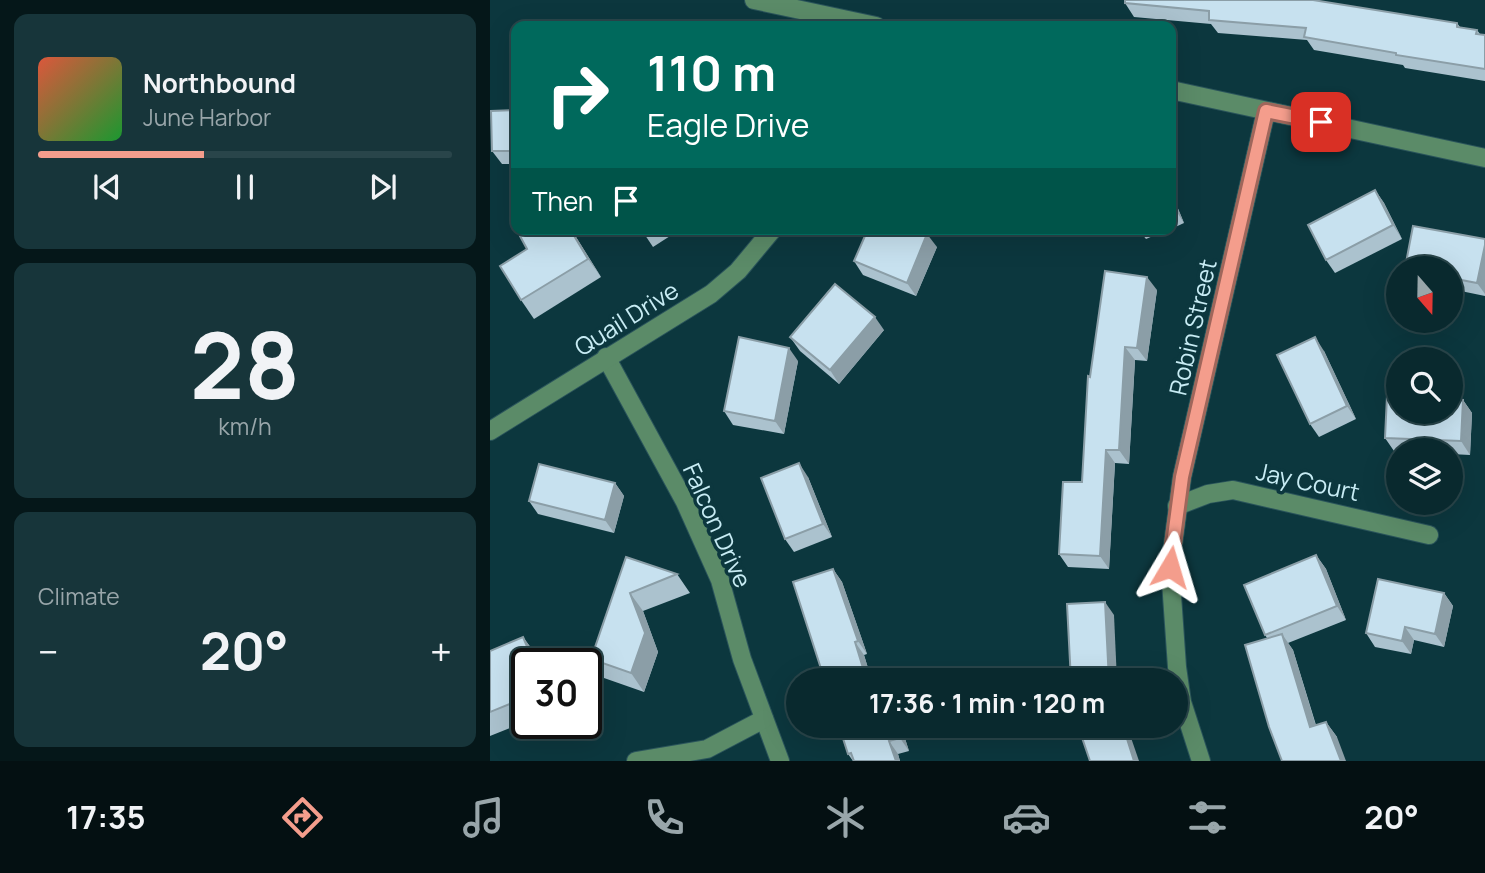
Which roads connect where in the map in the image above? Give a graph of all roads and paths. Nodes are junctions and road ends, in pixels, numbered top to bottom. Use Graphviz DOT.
graph roads {
  1 [pos="754,0"];
  2 [pos="839,21"];
  3 [pos="1176,91"];
  4 [pos="1266,111"];
  5 [pos="1485,158"];
  6 [pos="768,235"];
  7 [pos="606,357"];
  8 [pos="490,431"];
  9 [pos="1177,506"];
  10 [pos="1429,535"];
  11 [pos="764,719"];
  12 [pos="636,761"];
  13 [pos="779,761"];
  14 [pos="1201,761"];
  1 -- 2 [label="street"];
  3 -- 4 [label="street"];
  4 -- 5 [label="street"];
  4 -- 9 [label="street, Robin Street"];
  6 -- 7 [label="street, Quail Drive"];
  7 -- 8 [label="street, Quail Drive"];
  7 -- 11 [label="street, Falcon Drive"];
  9 -- 10 [label="street, Jay Court"];
  9 -- 14 [label="street, Robin Street"];
  11 -- 12 [label="street"];
  11 -- 13 [label="street, Falcon Drive"];
}
